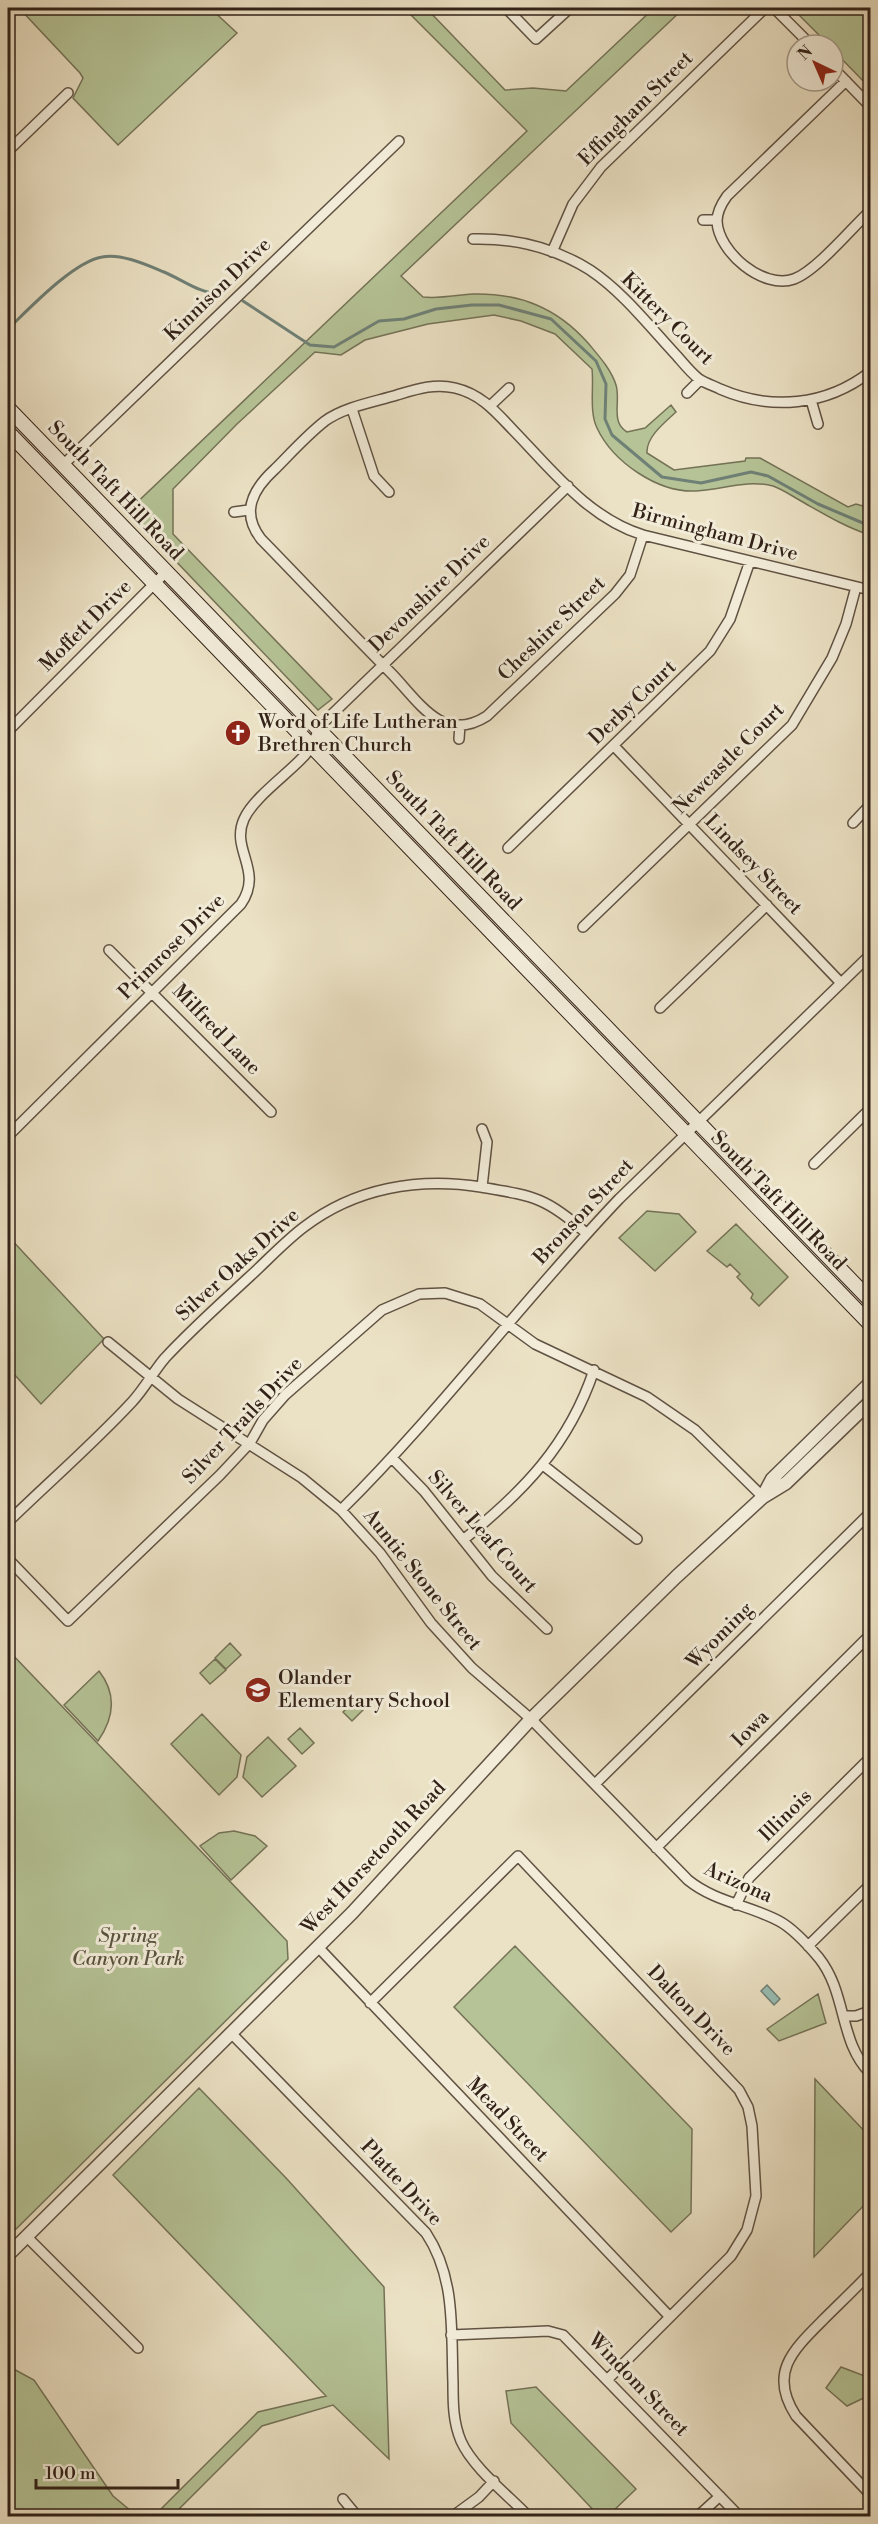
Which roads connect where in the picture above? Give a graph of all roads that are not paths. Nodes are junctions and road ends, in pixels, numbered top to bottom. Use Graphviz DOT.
graph roads {
  1 [pos="506,8"];
  2 [pos="570,8"];
  3 [pos="765,8"];
  4 [pos="774,8"];
  5 [pos="799,33"];
  6 [pos="846,81"];
  7 [pos="68,93"];
  8 [pos="870,106"];
  9 [pos="399,141"];
  10 [pos="8,151"];
  11 [pos="870,211"];
  12 [pos="703,220"];
  13 [pos="717,220"];
  14 [pos="473,239"];
  15 [pos="552,252"];
  16 [pos="870,372"];
  17 [pos="700,380"];
  18 [pos="509,388"];
  19 [pos="687,393"];
  20 [pos="811,400"];
  21 [pos="490,406"];
  22 [pos="8,408"];
  23 [pos="352,409"];
  24 [pos="818,424"];
  25 [pos="8,432"];
  26 [pos="63,465"];
  27 [pos="568,486"];
  28 [pos="389,492"];
  29 [pos="249,510"];
  30 [pos="234,512"];
  31 [pos="643,535"];
  32 [pos="750,561"];
  33 [pos="166,572"];
  34 [pos="154,583"];
  35 [pos="856,587"];
  36 [pos="870,590"];
  37 [pos="382,664"];
  38 [pos="460,725"];
  39 [pos="318,729"];
  40 [pos="8,731"];
  41 [pos="459,739"];
  42 [pos="311,746"];
  43 [pos="614,746"];
  44 [pos="870,805"];
  45 [pos="853,823"];
  46 [pos="690,825"];
  47 [pos="508,848"];
  48 [pos="767,905"];
  49 [pos="583,927"];
  50 [pos="109,950"];
  51 [pos="870,955"];
  52 [pos="841,983"];
  53 [pos="153,991"];
  54 [pos="660,1008"];
  55 [pos="870,1109"];
  56 [pos="271,1112"];
  57 [pos="697,1121"];
  58 [pos="483,1129"];
  59 [pos="685,1133"];
  60 [pos="8,1136"];
  61 [pos="813,1164"];
  62 [pos="482,1187"];
  63 [pos="586,1233"];
  64 [pos="870,1300"];
  65 [pos="509,1324"];
  66 [pos="870,1324"];
  67 [pos="108,1342"];
  68 [pos="594,1370"];
  69 [pos="150,1378"];
  70 [pos="870,1383"];
  71 [pos="870,1402"];
  72 [pos="250,1443"];
  73 [pos="392,1458"];
  74 [pos="543,1465"];
  75 [pos="763,1497"];
  76 [pos="341,1510"];
  77 [pos="870,1513"];
  78 [pos="8,1522"];
  79 [pos="637,1539"];
  80 [pos="463,1540"];
  81 [pos="8,1559"];
  82 [pos="547,1629"];
  83 [pos="870,1635"];
  84 [pos="531,1719"];
  85 [pos="870,1758"];
  86 [pos="595,1784"];
  87 [pos="656,1848"];
  88 [pos="870,1885"];
  89 [pos="736,1905"];
  90 [pos="808,1946"];
  91 [pos="318,1947"];
  92 [pos="370,2003"];
  93 [pos="870,2011"];
  94 [pos="844,2016"];
  95 [pos="231,2033"];
  96 [pos="870,2073"];
  97 [pos="26,2236"];
  98 [pos="10,2250"];
  99 [pos="870,2274"];
  100 [pos="670,2317"];
  101 [pos="451,2336"];
  102 [pos="138,2348"];
  103 [pos="608,2379"];
  104 [pos="494,2481"];
  105 [pos="870,2494"];
  106 [pos="720,2496"];
  107 [pos="344,2499"];
  108 [pos="357,2517"];
  109 [pos="453,2517"];
  110 [pos="528,2517"];
  111 [pos="698,2517"];
  112 [pos="740,2517"];
  1 -- 2 [label="street"];
  3 -- 15 [label="street, Effingham Street"];
  4 -- 5 [label="street"];
  6 -- 8 [label="street"];
  6 -- 13 [label="street"];
  7 -- 10 [label="street"];
  9 -- 26 [label="street, Kinnison Drive"];
  11 -- 13 [label="street"];
  12 -- 13 [label="street"];
  14 -- 15 [label="street, Kittery Court"];
  15 -- 17 [label="street, Kittery Court"];
  16 -- 20 [label="street, Kittery Court"];
  17 -- 19 [label="street"];
  17 -- 20 [label="street, Kittery Court"];
  18 -- 21 [label="street"];
  20 -- 24 [label="street"];
  21 -- 23 [label="street, Birmingham Drive"];
  21 -- 27 [label="street, Birmingham Drive"];
  22 -- 26 [label="main road, South Taft Hill Road"];
  23 -- 28 [label="street"];
  23 -- 29 [label="street, Birmingham Drive"];
  25 -- 34 [label="main road, South Taft Hill Road"];
  26 -- 33 [label="main road, South Taft Hill Road"];
  27 -- 31 [label="street, Birmingham Drive"];
  27 -- 37 [label="street, Devonshire Drive"];
  29 -- 30 [label="street"];
  29 -- 37 [label="street"];
  31 -- 32 [label="street, Birmingham Drive"];
  31 -- 38 [label="street, Cheshire Street"];
  32 -- 35 [label="street, Birmingham Drive"];
  32 -- 43 [label="street, Derby Court"];
  33 -- 34 [label="street, Moffett Drive"];
  33 -- 39 [label="main road, South Taft Hill Road"];
  34 -- 40 [label="street, Moffett Drive"];
  34 -- 42 [label="main road, South Taft Hill Road"];
  35 -- 36 [label="street, Birmingham Drive"];
  35 -- 46 [label="street, Newcastle Court"];
  37 -- 38 [label="street"];
  37 -- 39 [label="street, Devonshire Drive"];
  38 -- 41 [label="street"];
  39 -- 42 [label="street, Primrose Drive"];
  39 -- 57 [label="main road, South Taft Hill Road"];
  42 -- 53 [label="street, Primrose Drive"];
  42 -- 59 [label="main road, South Taft Hill Road"];
  43 -- 46 [label="street, Lindsey Street"];
  43 -- 47 [label="street, Derby Court"];
  44 -- 45 [label="street"];
  46 -- 48 [label="street, Lindsey Street"];
  46 -- 49 [label="street, Newcastle Court"];
  48 -- 52 [label="street, Lindsey Street"];
  48 -- 54 [label="street"];
  50 -- 53 [label="street, Milfred Lane"];
  51 -- 52 [label="street, Bronson Street"];
  52 -- 57 [label="street, Bronson Street"];
  53 -- 56 [label="street, Milfred Lane"];
  53 -- 60 [label="street, Primrose Drive"];
  55 -- 61 [label="street"];
  57 -- 59 [label="street, Bronson Street"];
  57 -- 64 [label="main road, South Taft Hill Road"];
  58 -- 62 [label="street"];
  59 -- 63 [label="street, Bronson Street"];
  59 -- 66 [label="main road, South Taft Hill Road"];
  62 -- 63 [label="street, Silver Oaks Drive"];
  62 -- 69 [label="street, Silver Oaks Drive"];
  63 -- 65 [label="street, Bronson Street"];
  65 -- 68 [label="street, Silver Trails Drive"];
  65 -- 72 [label="street, Silver Trails Drive"];
  65 -- 73 [label="street, Bronson Street"];
  67 -- 69 [label="street, Auntie Stone Street"];
  68 -- 74 [label="street"];
  68 -- 75 [label="street, Silver Trails Drive"];
  69 -- 72 [label="street, Auntie Stone Street"];
  69 -- 78 [label="street, Silver Oaks Drive"];
  70 -- 75 [label="street, West Horsetooth Road"];
  71 -- 75 [label="street, West Horsetooth Road"];
  72 -- 76 [label="street, Auntie Stone Street"];
  72 -- 81 [label="street, Silver Trails Drive"];
  73 -- 76 [label="street, Bronson Street"];
  73 -- 80 [label="street, Silver Leaf Court"];
  74 -- 79 [label="street"];
  74 -- 80 [label="street"];
  75 -- 84 [label="street, West Horsetooth Road"];
  76 -- 84 [label="street, Auntie Stone Street"];
  77 -- 86 [label="street, Wyoming"];
  80 -- 82 [label="street, Silver Leaf Court"];
  83 -- 87 [label="street, Iowa"];
  84 -- 86 [label="street, Arizona"];
  84 -- 91 [label="street, West Horsetooth Road"];
  85 -- 89 [label="street, Illinois"];
  86 -- 87 [label="street, Arizona"];
  87 -- 89 [label="street, Arizona"];
  88 -- 90 [label="street"];
  89 -- 90 [label="street, Arizona"];
  90 -- 94 [label="street, Arizona"];
  91 -- 92 [label="street, Mead Street"];
  91 -- 95 [label="street, West Horsetooth Road"];
  92 -- 100 [label="street, Mead Street"];
  92 -- 100 [label="street, Dalton Drive"];
  93 -- 94 [label="street"];
  94 -- 96 [label="street, Arizona"];
  95 -- 97 [label="street, West Horsetooth Road"];
  95 -- 101 [label="street, Platte Drive"];
  97 -- 98 [label="street, West Horsetooth Road"];
  97 -- 102 [label="street"];
  99 -- 105 [label="street"];
  100 -- 103 [label="street, Dalton Drive"];
  101 -- 103 [label="street, Windom Street"];
  101 -- 104 [label="street, Platte Drive"];
  103 -- 106 [label="street, Windom Street"];
  104 -- 109 [label="street"];
  104 -- 110 [label="street, Platte Drive"];
  106 -- 111 [label="street"];
  106 -- 112 [label="street, Windom Street"];
  107 -- 108 [label="street"];
}
